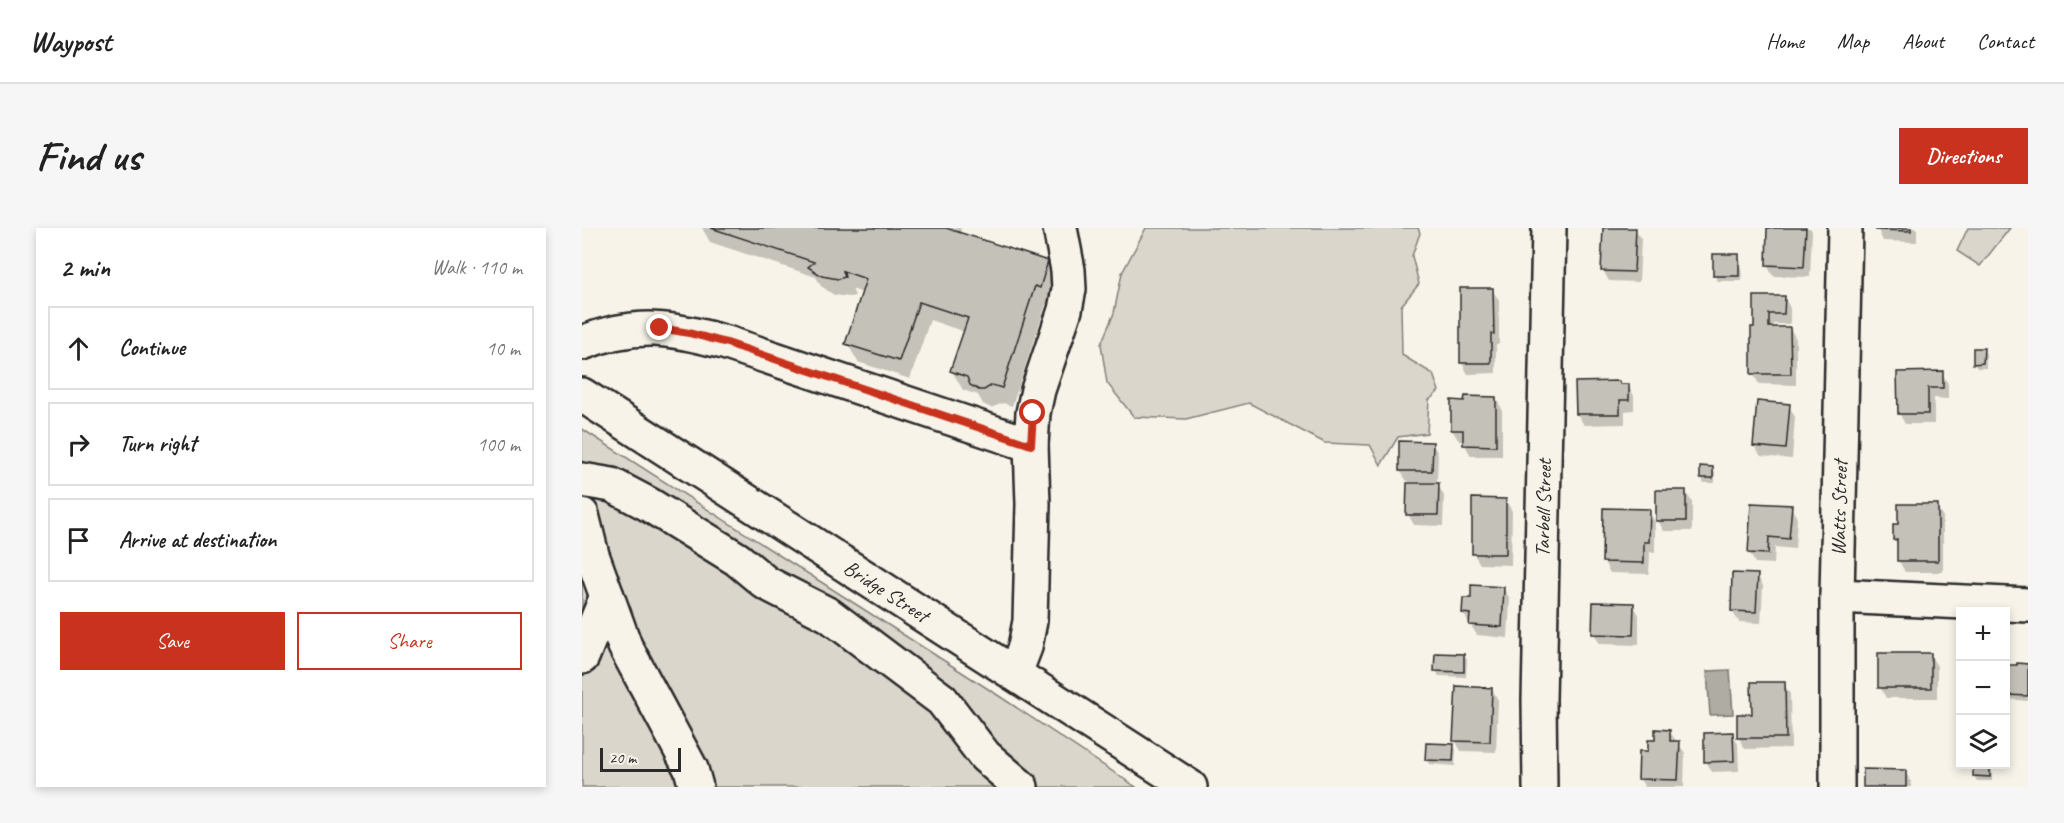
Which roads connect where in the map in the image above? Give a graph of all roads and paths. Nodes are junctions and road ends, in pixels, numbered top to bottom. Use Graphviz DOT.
graph roads {
  1 [pos="1060,228"];
  2 [pos="1550,228"];
  3 [pos="1845,228"];
  4 [pos="582,343"];
  5 [pos="582,395"];
  6 [pos="1031,445"];
  7 [pos="582,480"];
  8 [pos="582,515"];
  9 [pos="1837,596"];
  10 [pos="594,601"];
  11 [pos="2028,605"];
  12 [pos="582,657"];
  13 [pos="1015,673"];
  14 [pos="696,787"];
  15 [pos="1021,787"];
  16 [pos="1190,787"];
  17 [pos="1540,787"];
  18 [pos="1838,787"];
  1 -- 6 [label="street"];
  2 -- 17 [label="street, Tarbell Street"];
  3 -- 9 [label="street, Watts Street"];
  4 -- 6 [label="street"];
  5 -- 13 [label="street, Bridge Street"];
  6 -- 13 [label="street"];
  7 -- 15 [label="street"];
  8 -- 10 [label="street"];
  9 -- 11 [label="street"];
  9 -- 18 [label="street, Watts Street"];
  10 -- 12 [label="street"];
  10 -- 14 [label="street"];
  13 -- 16 [label="street, Bridge Street"];
}
